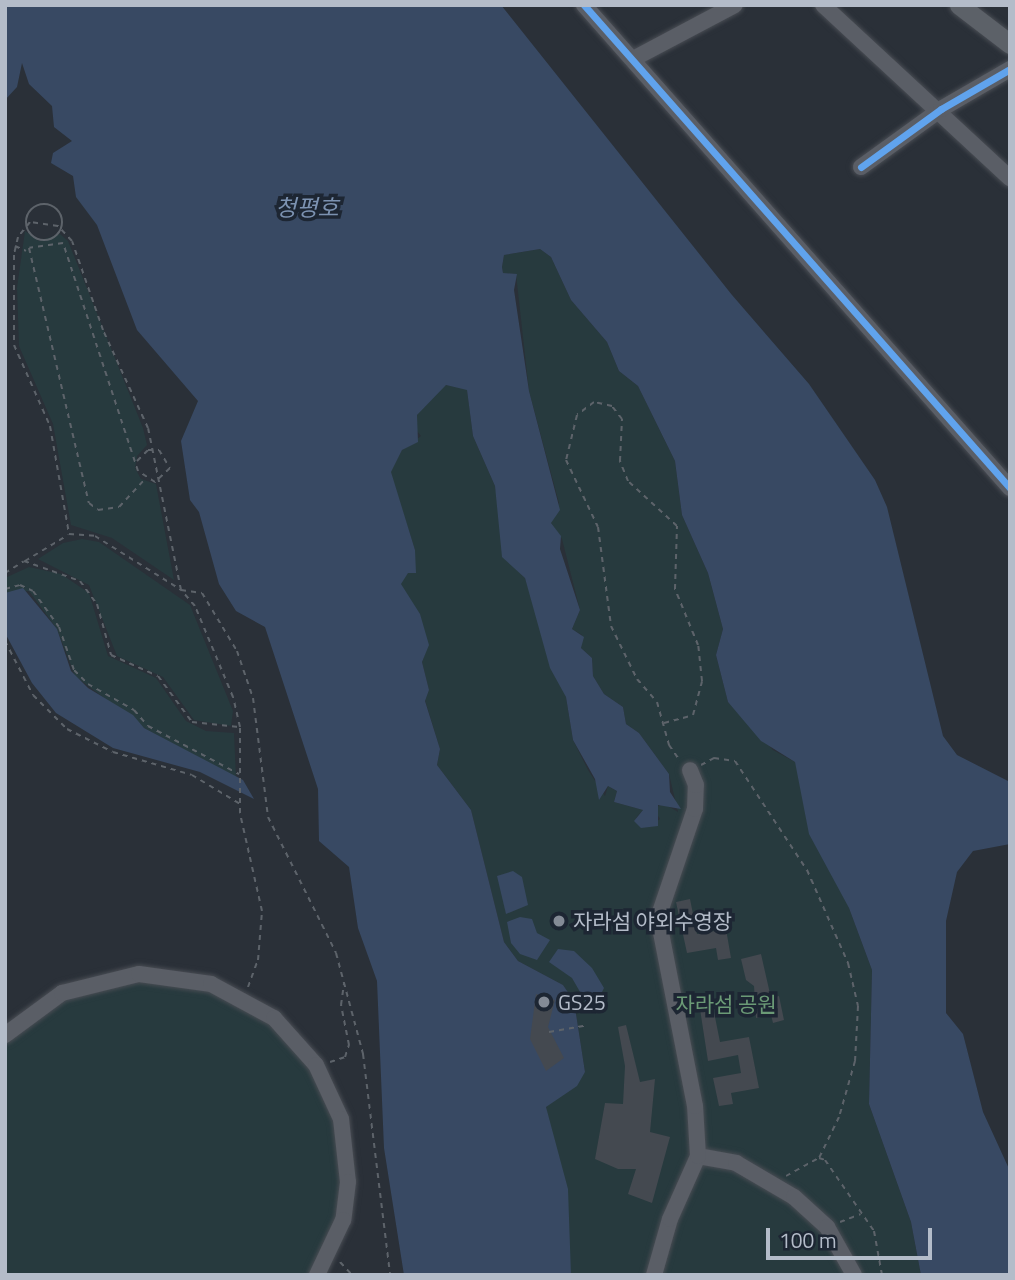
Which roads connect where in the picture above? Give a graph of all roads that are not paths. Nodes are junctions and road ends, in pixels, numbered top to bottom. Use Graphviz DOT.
graph roads {
  1 [pos="584,5"];
  2 [pos="735,5"];
  3 [pos="823,5"];
  4 [pos="959,5"];
  5 [pos="1010,44"];
  6 [pos="633,60"];
  7 [pos="1010,69"];
  8 [pos="941,109"];
  9 [pos="861,167"];
  10 [pos="1010,178"];
  11 [pos="1010,488"];
  12 [pos="690,770"];
  13 [pos="5,1035"];
  14 [pos="698,1156"];
  15 [pos="317,1275"];
  16 [pos="654,1275"];
  17 [pos="854,1275"];
  1 -- 6 [label="street"];
  2 -- 6 [label="street"];
  3 -- 8 [label="street"];
  4 -- 5 [label="main road"];
  6 -- 11 [label="street"];
  7 -- 8 [label="street"];
  8 -- 9 [label="street"];
  8 -- 10 [label="street"];
  12 -- 14 [label="street"];
  13 -- 15 [label="street"];
  14 -- 16 [label="street"];
  14 -- 17 [label="street"];
}
